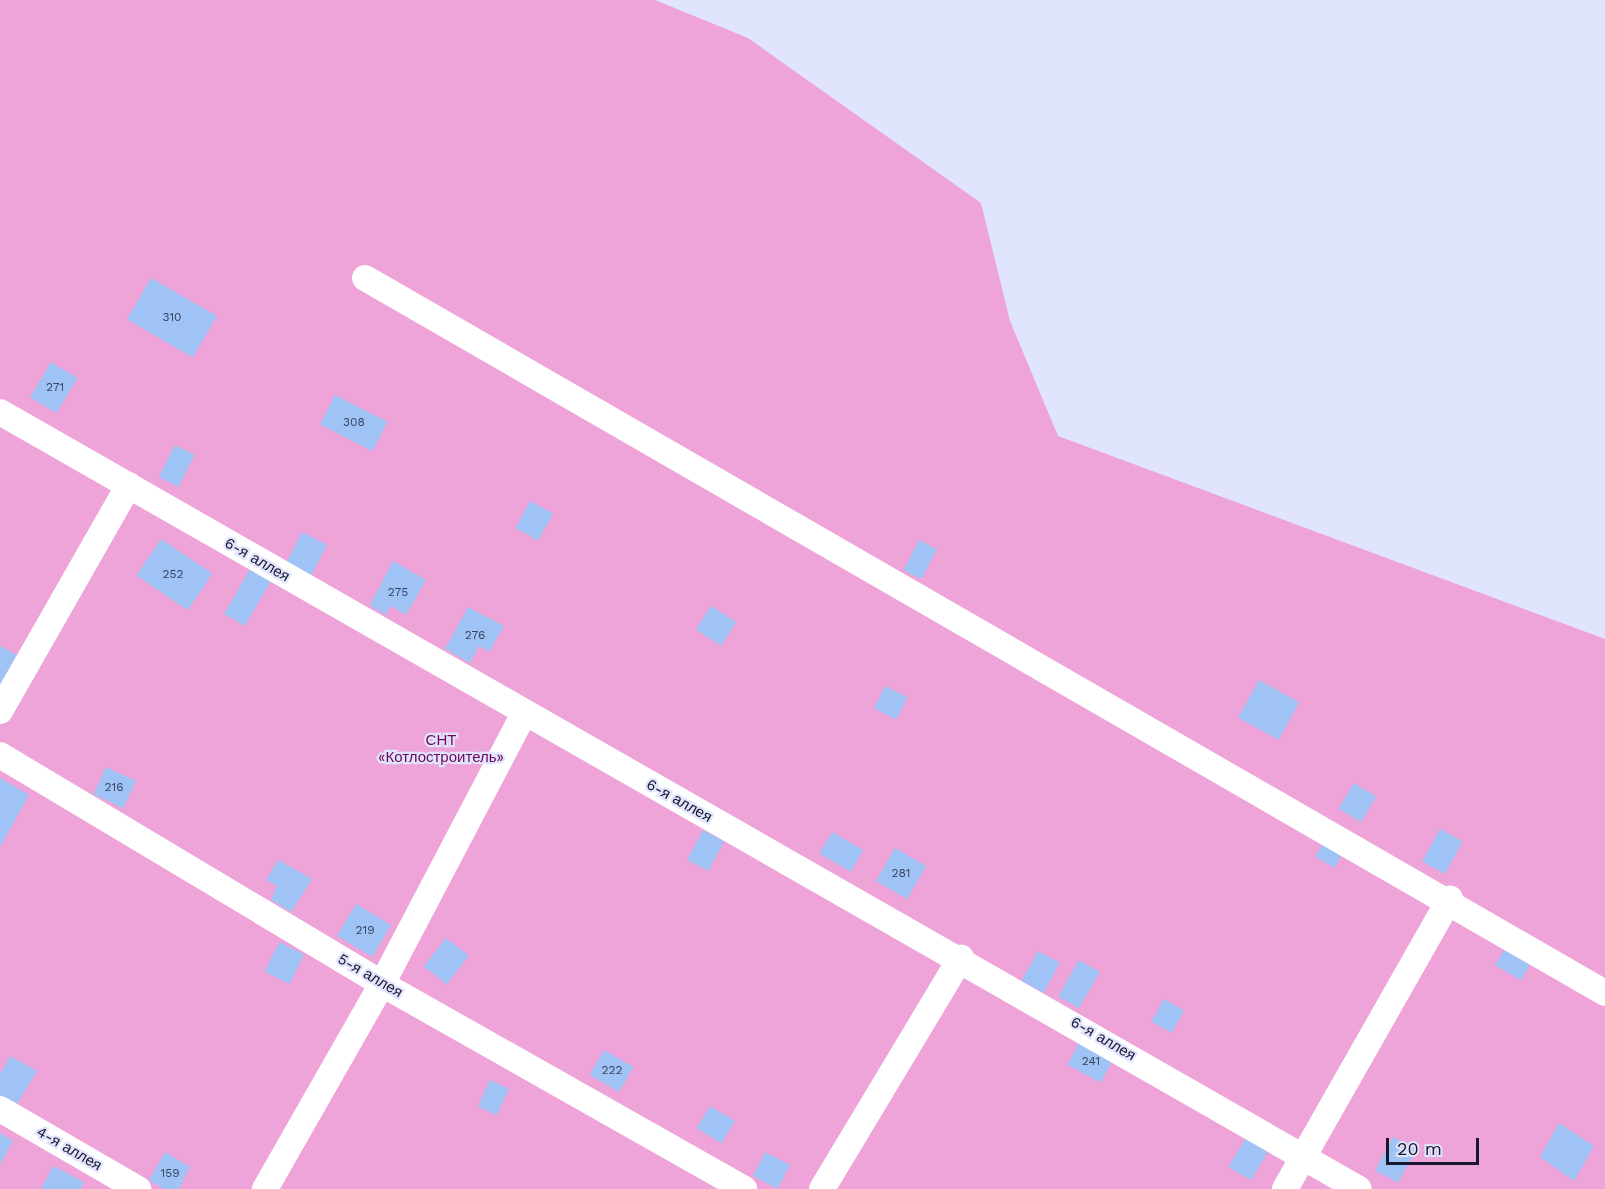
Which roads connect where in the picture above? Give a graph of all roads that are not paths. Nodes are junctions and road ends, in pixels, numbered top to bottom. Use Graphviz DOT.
graph roads {
  1 [pos="364,278"];
  2 [pos="0,412"];
  3 [pos="129,485"];
  4 [pos="0,711"];
  5 [pos="523,715"];
  6 [pos="0,755"];
  7 [pos="1450,899"];
  8 [pos="961,958"];
  9 [pos="382,984"];
  10 [pos="1605,993"];
  11 [pos="0,1109"];
  12 [pos="1304,1156"];
  13 [pos="138,1189"];
  14 [pos="265,1189"];
  15 [pos="744,1189"];
  16 [pos="822,1189"];
  17 [pos="1285,1189"];
  18 [pos="1359,1189"];
  1 -- 7 [label="street"];
  2 -- 3 [label="street, 6-я аллея"];
  3 -- 4 [label="street"];
  3 -- 5 [label="street, 6-я аллея"];
  5 -- 8 [label="street, 6-я аллея"];
  5 -- 9 [label="street"];
  6 -- 9 [label="street, 5-я аллея"];
  7 -- 10 [label="street"];
  7 -- 12 [label="street"];
  8 -- 12 [label="street, 6-я аллея"];
  8 -- 16 [label="street"];
  9 -- 14 [label="street"];
  9 -- 15 [label="street, 5-я аллея"];
  11 -- 13 [label="street, 4-я аллея"];
  12 -- 17 [label="street"];
  12 -- 18 [label="street, 6-я аллея"];
}
